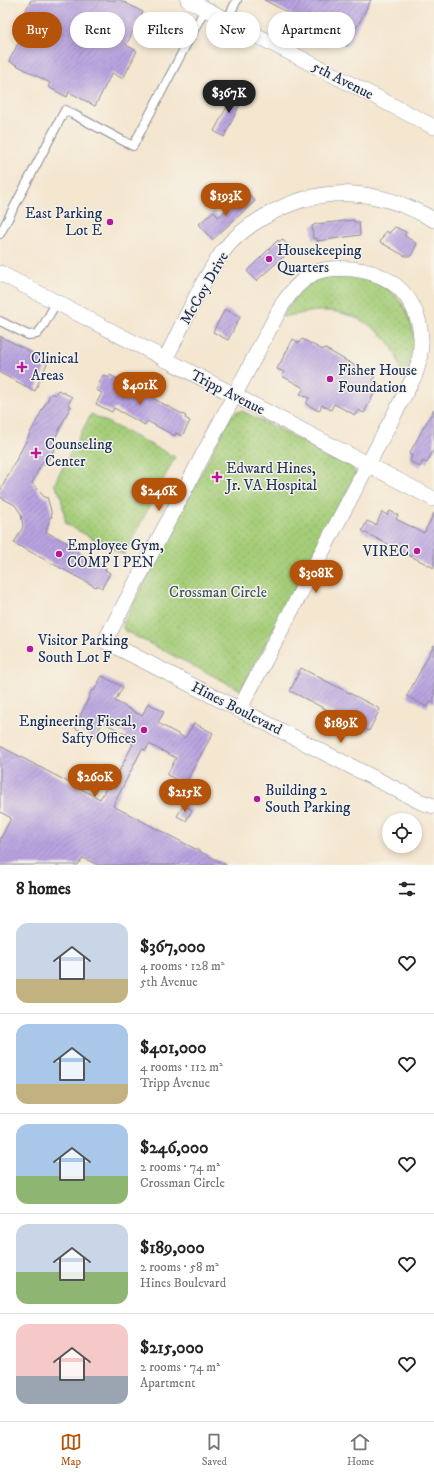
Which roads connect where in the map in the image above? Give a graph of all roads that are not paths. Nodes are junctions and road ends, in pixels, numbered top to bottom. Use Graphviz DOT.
graph roads {
  1 [pos="188,0"];
  2 [pos="237,0"];
  3 [pos="205,9"];
  4 [pos="211,12"];
  5 [pos="231,12"];
  6 [pos="260,37"];
  7 [pos="434,127"];
  8 [pos="434,220"];
  9 [pos="0,234"];
  10 [pos="0,274"];
  11 [pos="56,303"];
  12 [pos="0,321"];
  13 [pos="165,360"];
  14 [pos="236,396"];
  15 [pos="368,465"];
  16 [pos="434,499"];
  17 [pos="239,710"];
  18 [pos="434,806"];
  1 -- 3 [label="street, 5th Avenue"];
  2 -- 5 [label="lane"];
  3 -- 4 [label="street, 5th Avenue"];
  3 -- 9 [label="lane"];
  6 -- 7 [label="street, 5th Avenue"];
  8 -- 13 [label="street, McCoy Drive"];
  10 -- 11 [label="street, Tripp Avenue"];
  11 -- 12 [label="lane"];
  11 -- 13 [label="street, Tripp Avenue"];
  13 -- 14 [label="street, Tripp Avenue"];
  14 -- 15 [label="street, Tripp Avenue"];
  14 -- 15 [label="street"];
  14 -- 17 [label="street, Hines Boulevard"];
  15 -- 16 [label="street, Tripp Avenue"];
  15 -- 17 [label="street"];
  17 -- 18 [label="street, Hines Boulevard"];
}
